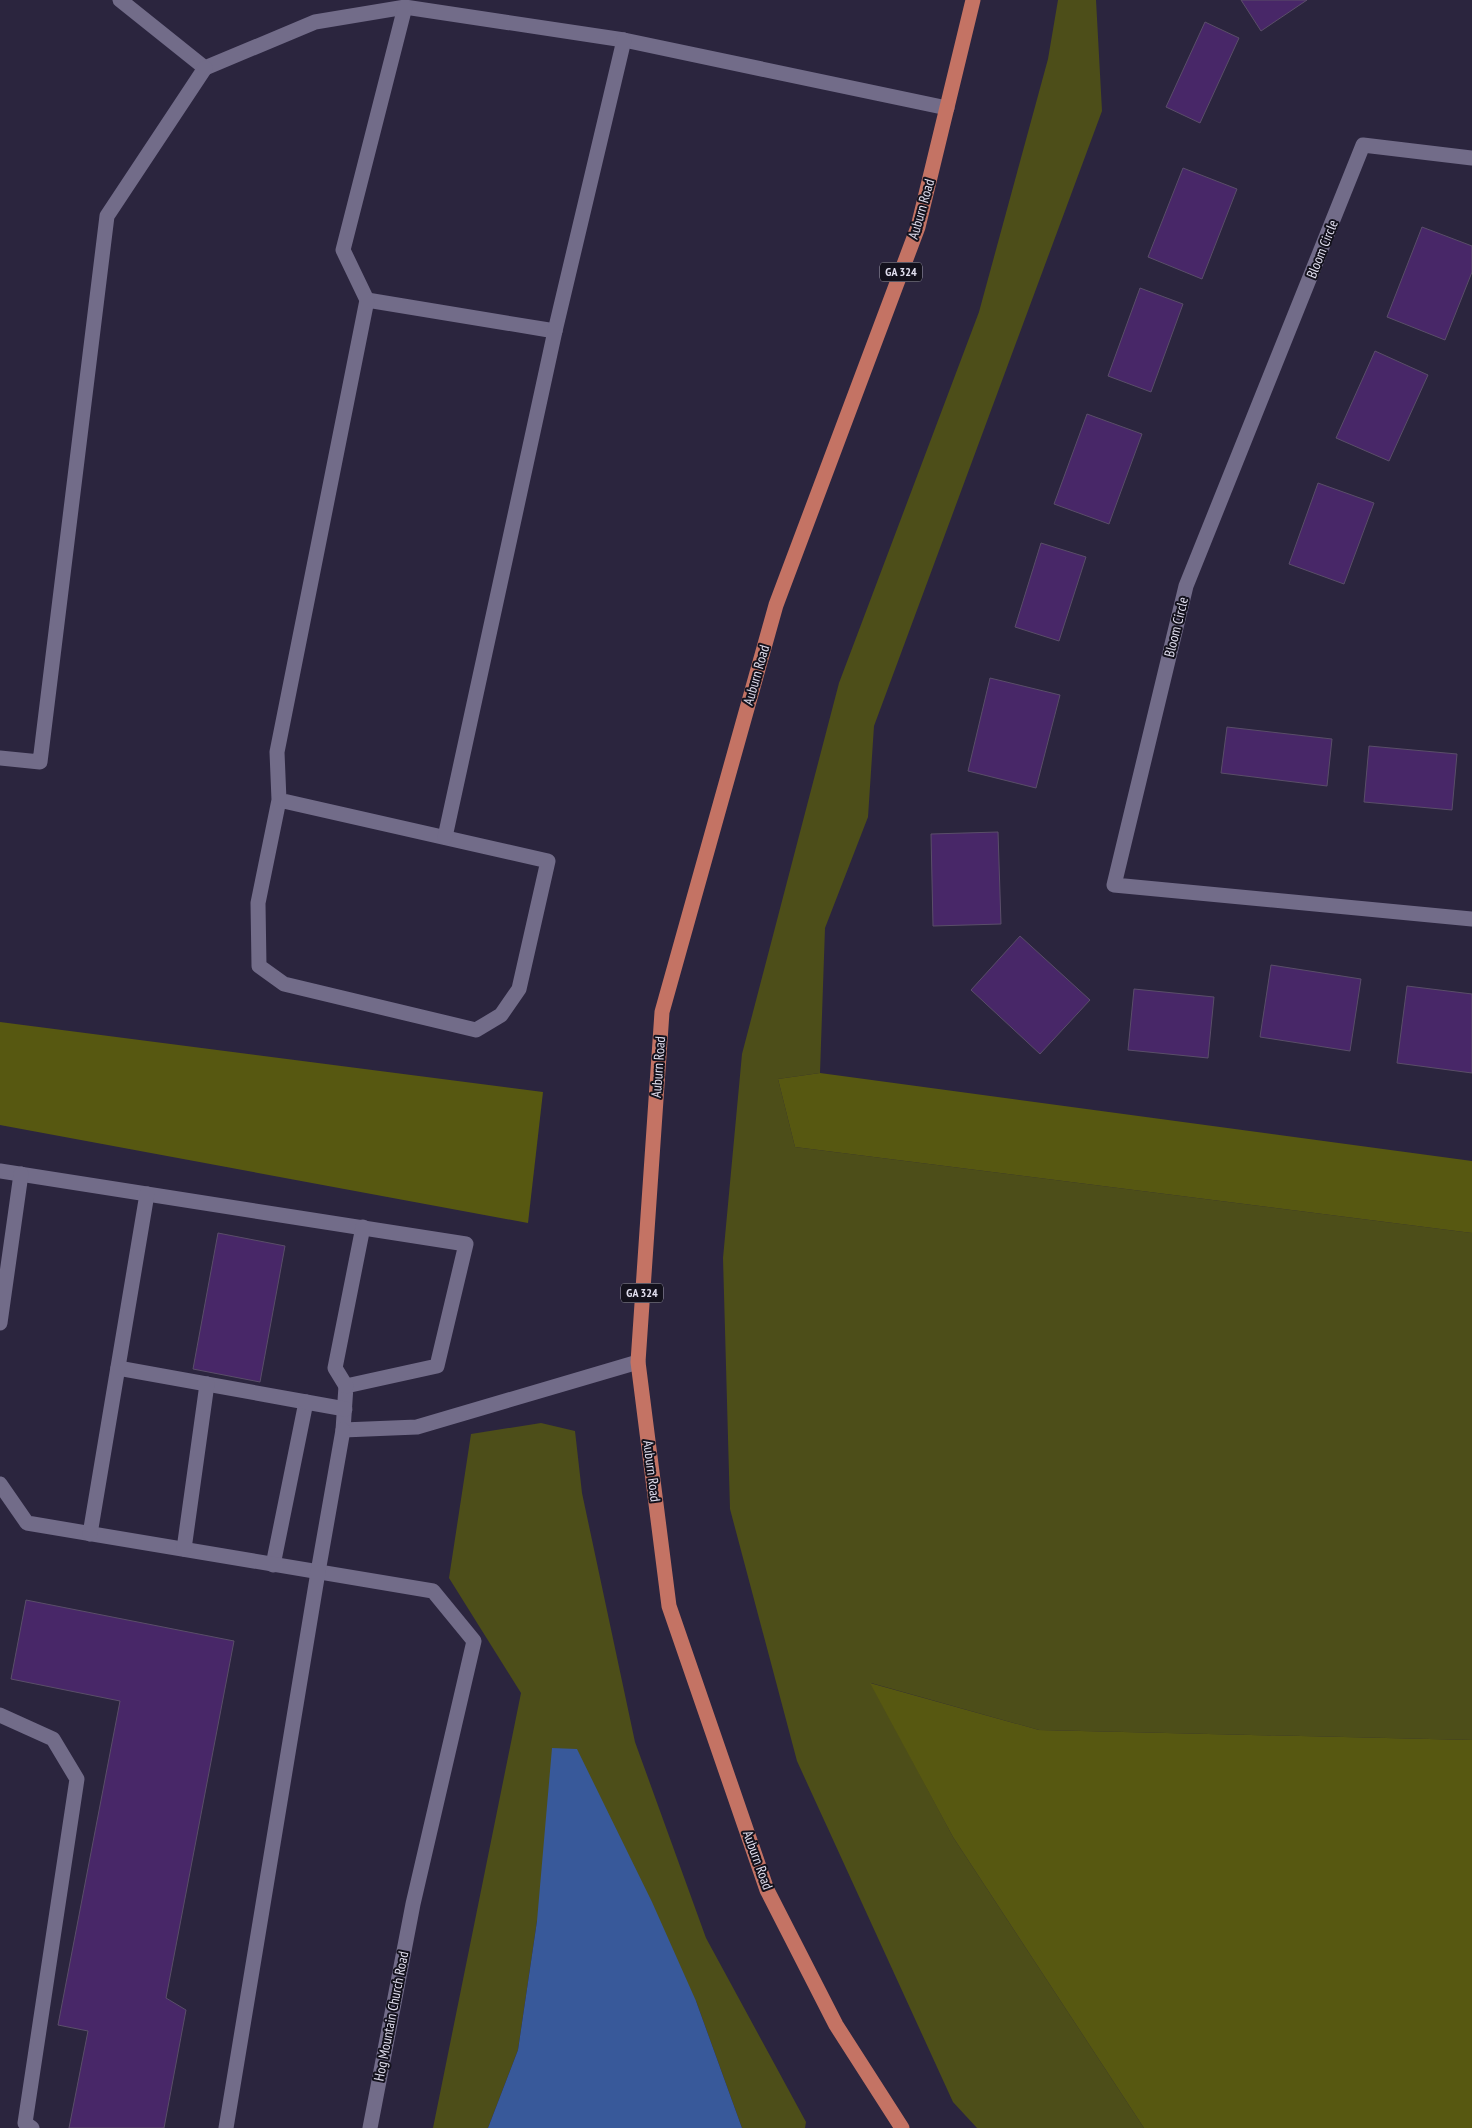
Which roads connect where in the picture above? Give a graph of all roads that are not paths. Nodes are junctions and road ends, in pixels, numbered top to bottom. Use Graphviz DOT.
graph roads {
  1 [pos="120,0"];
  2 [pos="973,0"];
  3 [pos="405,7"];
  4 [pos="624,40"];
  5 [pos="205,68"];
  6 [pos="947,108"];
  7 [pos="1472,158"];
  8 [pos="366,300"];
  9 [pos="555,331"];
  10 [pos="0,758"];
  11 [pos="279,800"];
  12 [pos="445,838"];
  13 [pos="1472,919"];
  14 [pos="0,1171"];
  15 [pos="21,1174"];
  16 [pos="147,1194"];
  17 [pos="362,1227"];
  18 [pos="0,1323"];
  19 [pos="638,1362"];
  20 [pos="118,1368"];
  21 [pos="206,1384"];
  22 [pos="346,1386"];
  23 [pos="306,1402"];
  24 [pos="345,1409"];
  25 [pos="344,1430"];
  26 [pos="0,1484"];
  27 [pos="90,1534"];
  28 [pos="184,1550"];
  29 [pos="273,1565"];
  30 [pos="318,1572"];
  31 [pos="0,1715"];
  32 [pos="32,2128"];
  33 [pos="226,2128"];
  34 [pos="370,2128"];
  35 [pos="902,2128"];
  1 -- 5 [label="street"];
  2 -- 6 [label="main road, Auburn Road / GA 324"];
  3 -- 4 [label="street"];
  3 -- 5 [label="street"];
  3 -- 8 [label="street"];
  4 -- 6 [label="street"];
  4 -- 9 [label="street"];
  5 -- 10 [label="street"];
  6 -- 19 [label="main road, Auburn Road / GA 324"];
  7 -- 13 [label="street, Bloom Circle"];
  8 -- 9 [label="street"];
  8 -- 11 [label="street"];
  9 -- 12 [label="street"];
  11 -- 12 [label="street"];
  11 -- 12 [label="street"];
  14 -- 15 [label="street"];
  15 -- 16 [label="street"];
  15 -- 18 [label="street"];
  16 -- 17 [label="street"];
  16 -- 20 [label="street"];
  17 -- 22 [label="street"];
  17 -- 22 [label="street"];
  19 -- 25 [label="street"];
  19 -- 35 [label="main road, Auburn Road / GA 324"];
  20 -- 21 [label="street"];
  20 -- 27 [label="street"];
  21 -- 23 [label="street"];
  21 -- 28 [label="street"];
  22 -- 24 [label="street"];
  23 -- 24 [label="street"];
  23 -- 29 [label="street"];
  24 -- 25 [label="street"];
  25 -- 30 [label="street"];
  26 -- 27 [label="street"];
  27 -- 28 [label="street"];
  28 -- 29 [label="street"];
  29 -- 30 [label="street"];
  30 -- 33 [label="street"];
  30 -- 34 [label="street, Hog Mountain Church Road"];
  31 -- 32 [label="street"];
}
